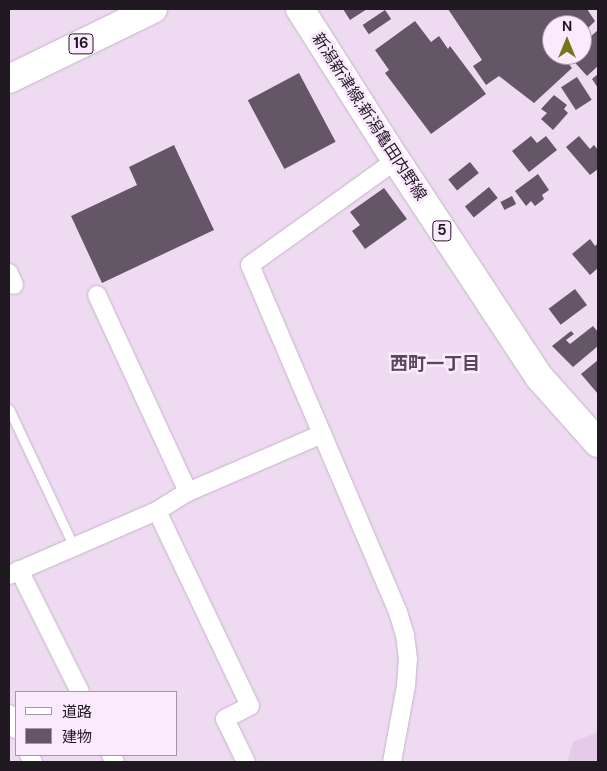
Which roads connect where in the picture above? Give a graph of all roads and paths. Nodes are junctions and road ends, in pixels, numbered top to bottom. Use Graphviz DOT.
graph roads {
  1 [pos="153,9"];
  2 [pos="300,9"];
  3 [pos="9,79"];
  4 [pos="396,160"];
  5 [pos="97,295"];
  6 [pos="9,409"];
  7 [pos="322,434"];
  8 [pos="598,443"];
  9 [pos="188,492"];
  10 [pos="157,511"];
  11 [pos="74,546"];
  12 [pos="14,573"];
  13 [pos="79,691"];
  14 [pos="9,714"];
  15 [pos="15,727"];
  16 [pos="246,762"];
  17 [pos="392,762"];
  1 -- 3 [label="main road, 16"];
  2 -- 4 [label="main road, 新潟新津線;新潟亀田内野線 / 5"];
  4 -- 7 [label="street"];
  4 -- 8 [label="main road, 新潟新津線;新潟亀田内野線 / 5"];
  5 -- 9 [label="street"];
  6 -- 11 [label="lane"];
  7 -- 9 [label="street"];
  7 -- 17 [label="street"];
  9 -- 10 [label="street"];
  10 -- 11 [label="street"];
  10 -- 16 [label="street"];
  11 -- 12 [label="street"];
  12 -- 13 [label="street"];
  14 -- 15 [label="street"];
}
